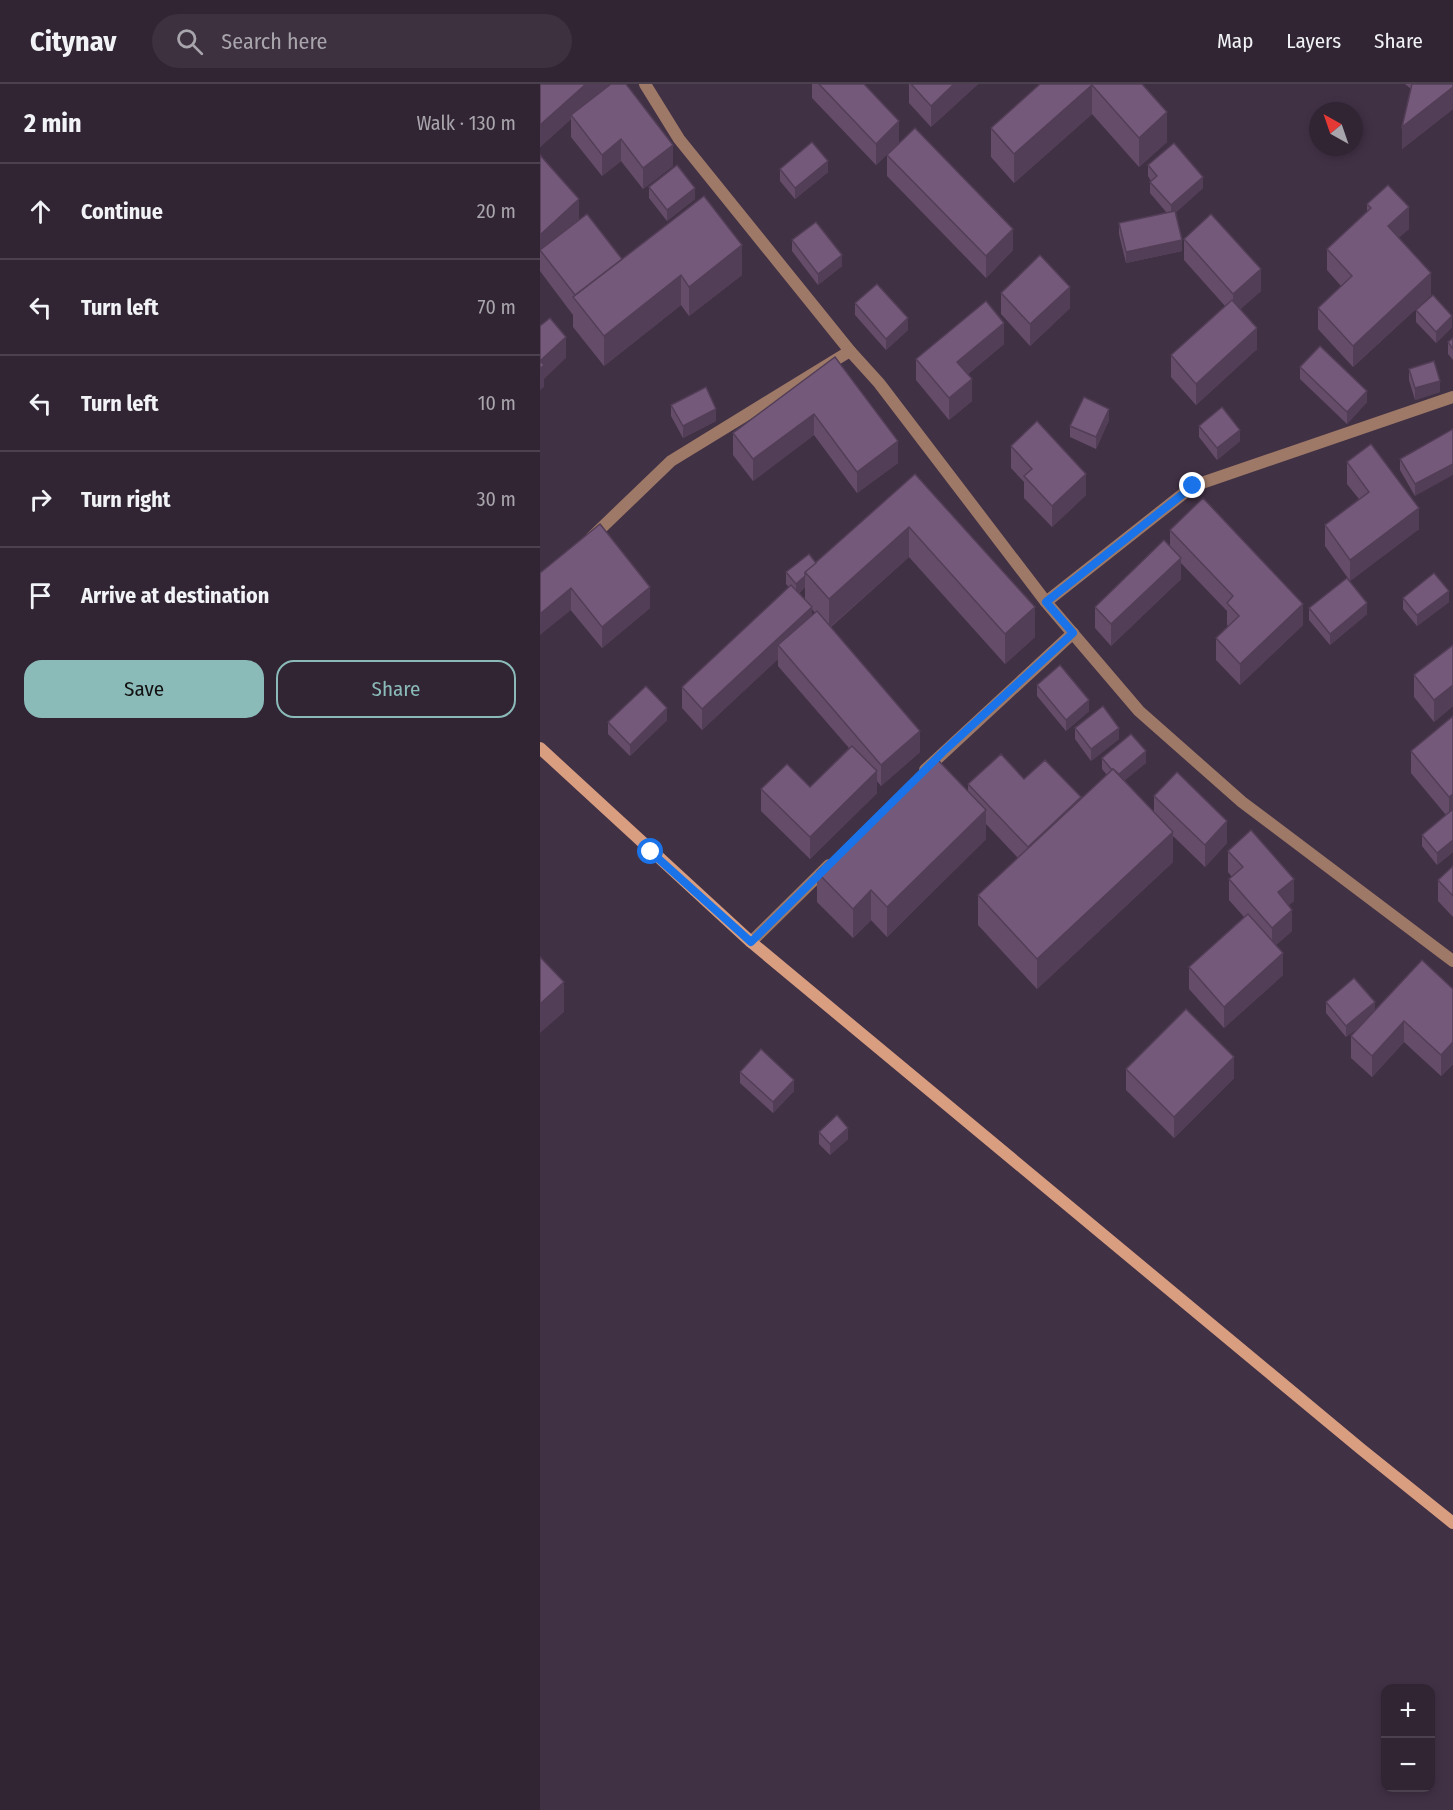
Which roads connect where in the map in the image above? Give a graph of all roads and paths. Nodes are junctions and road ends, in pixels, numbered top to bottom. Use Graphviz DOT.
graph roads {
  1 [pos="645,84"];
  2 [pos="850,351"];
  3 [pos="1453,397"];
  4 [pos="581,547"];
  5 [pos="1046,602"];
  6 [pos="1073,633"];
  7 [pos="540,748"];
  8 [pos="920,775"];
  9 [pos="836,858"];
  10 [pos="751,942"];
  11 [pos="1453,961"];
  12 [pos="1453,1523"];
  1 -- 2 [label="street"];
  2 -- 4 [label="street"];
  2 -- 5 [label="street"];
  3 -- 5 [label="street"];
  5 -- 6 [label="street"];
  6 -- 8 [label="street"];
  6 -- 11 [label="street"];
  7 -- 10 [label="street"];
  9 -- 10 [label="street"];
  10 -- 12 [label="street"];
}
